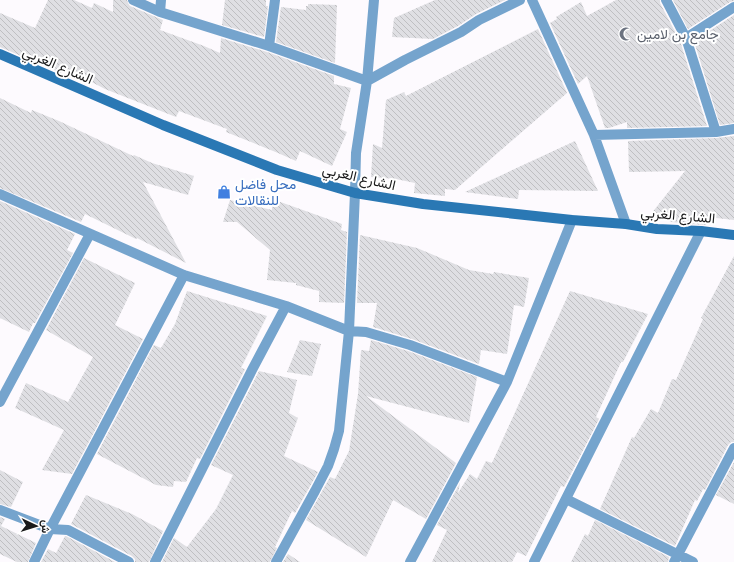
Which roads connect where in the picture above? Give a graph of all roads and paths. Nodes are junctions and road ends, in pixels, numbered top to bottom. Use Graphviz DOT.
graph roads {
  1 [pos="134,0"];
  2 [pos="161,0"];
  3 [pos="275,0"];
  4 [pos="374,0"];
  5 [pos="520,0"];
  6 [pos="532,0"];
  7 [pos="666,0"];
  8 [pos="734,7"];
  9 [pos="160,12"];
  10 [pos="686,38"];
  11 [pos="269,46"];
  12 [pos="0,54"];
  13 [pos="367,81"];
  14 [pos="734,129"];
  15 [pos="716,132"];
  16 [pos="594,135"];
  17 [pos="355,193"];
  18 [pos="0,194"];
  19 [pos="572,220"];
  20 [pos="626,224"];
  21 [pos="701,231"];
  22 [pos="90,234"];
  23 [pos="734,235"];
  24 [pos="184,275"];
  25 [pos="286,306"];
  26 [pos="349,331"];
  27 [pos="507,382"];
  28 [pos="0,402"];
  29 [pos="734,448"];
  30 [pos="566,499"];
  31 [pos="0,510"];
  32 [pos="50,529"];
  33 [pos="676,558"];
  34 [pos="34,562"];
  35 [pos="129,562"];
  36 [pos="155,562"];
  37 [pos="276,562"];
  38 [pos="410,562"];
  39 [pos="534,562"];
  40 [pos="693,562"];
  1 -- 9 [label="street"];
  2 -- 9 [label="street"];
  3 -- 11 [label="street"];
  4 -- 13 [label="street"];
  5 -- 13 [label="street"];
  6 -- 16 [label="street"];
  7 -- 10 [label="street"];
  8 -- 10 [label="street"];
  9 -- 11 [label="street"];
  10 -- 15 [label="street"];
  11 -- 13 [label="street"];
  12 -- 17 [label="street, الشارع الغربي"];
  13 -- 17 [label="street"];
  14 -- 15 [label="street"];
  15 -- 16 [label="street"];
  16 -- 20 [label="street"];
  17 -- 19 [label="street, الشارع الغربي"];
  17 -- 26 [label="street"];
  18 -- 22 [label="street"];
  19 -- 20 [label="street, الشارع الغربي"];
  19 -- 27 [label="street"];
  20 -- 21 [label="street, الشارع الغربي"];
  21 -- 23 [label="street, الشارع الغربي"];
  21 -- 30 [label="street"];
  22 -- 24 [label="street"];
  22 -- 28 [label="street"];
  24 -- 25 [label="street"];
  24 -- 32 [label="street"];
  25 -- 26 [label="street"];
  25 -- 36 [label="street"];
  26 -- 27 [label="street"];
  26 -- 37 [label="street"];
  27 -- 38 [label="street"];
  29 -- 33 [label="street"];
  30 -- 33 [label="street"];
  30 -- 39 [label="street"];
  31 -- 32 [label="street"];
  32 -- 34 [label="street"];
  32 -- 35 [label="street"];
  33 -- 40 [label="street"];
}
